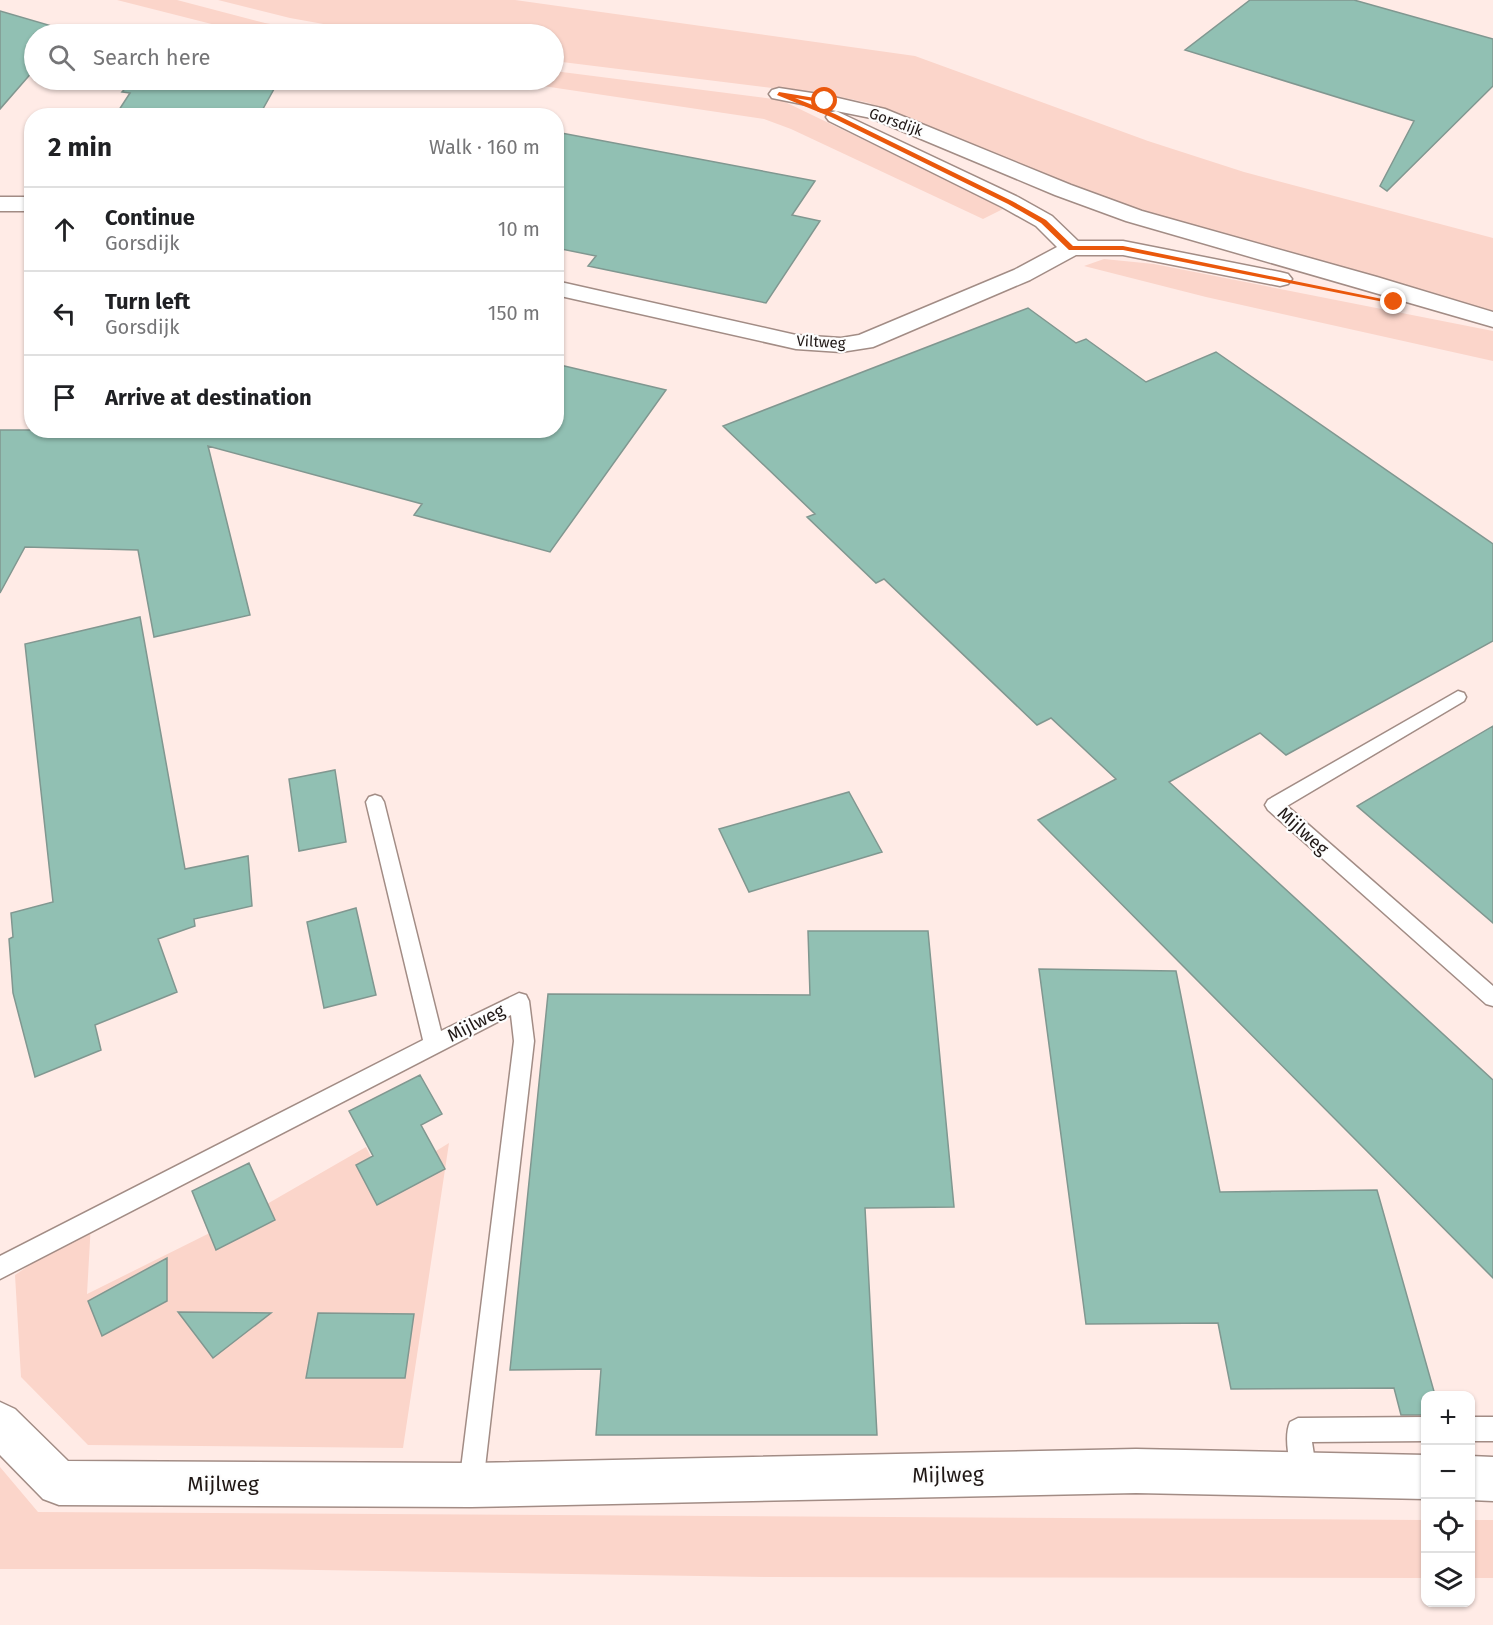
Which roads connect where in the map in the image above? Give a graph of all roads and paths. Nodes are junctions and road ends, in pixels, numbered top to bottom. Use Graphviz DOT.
graph roads {
  1 [pos="0,204"];
  2 [pos="24,204"];
  3 [pos="1072,248"];
  4 [pos="564,290"];
  5 [pos="1485,318"];
  6 [pos="1458,697"];
  7 [pos="375,802"];
  8 [pos="1493,998"];
  9 [pos="434,1044"];
  10 [pos="0,1268"];
  11 [pos="0,1424"];
  12 [pos="1421,1429"];
  13 [pos="1475,1429"];
  14 [pos="1493,1429"];
  15 [pos="1305,1475"];
  16 [pos="1421,1477"];
  17 [pos="1475,1478"];
  18 [pos="1493,1479"];
  19 [pos="471,1485"];
  1 -- 2 [label="street"];
  3 -- 4 [label="street, Viltweg"];
  3 -- 5 [label="street, Gorsdijk"];
  3 -- 5 [label="street, Gorsdijk"];
  6 -- 8 [label="lane, Mijlweg"];
  7 -- 9 [label="lane"];
  9 -- 10 [label="lane, Mijlweg"];
  9 -- 19 [label="lane, Mijlweg"];
  11 -- 19 [label="street, Mijlweg"];
  12 -- 15 [label="lane"];
  13 -- 14 [label="lane"];
  15 -- 16 [label="street, Mijlweg"];
  15 -- 19 [label="street, Mijlweg"];
  17 -- 18 [label="street"];
}
